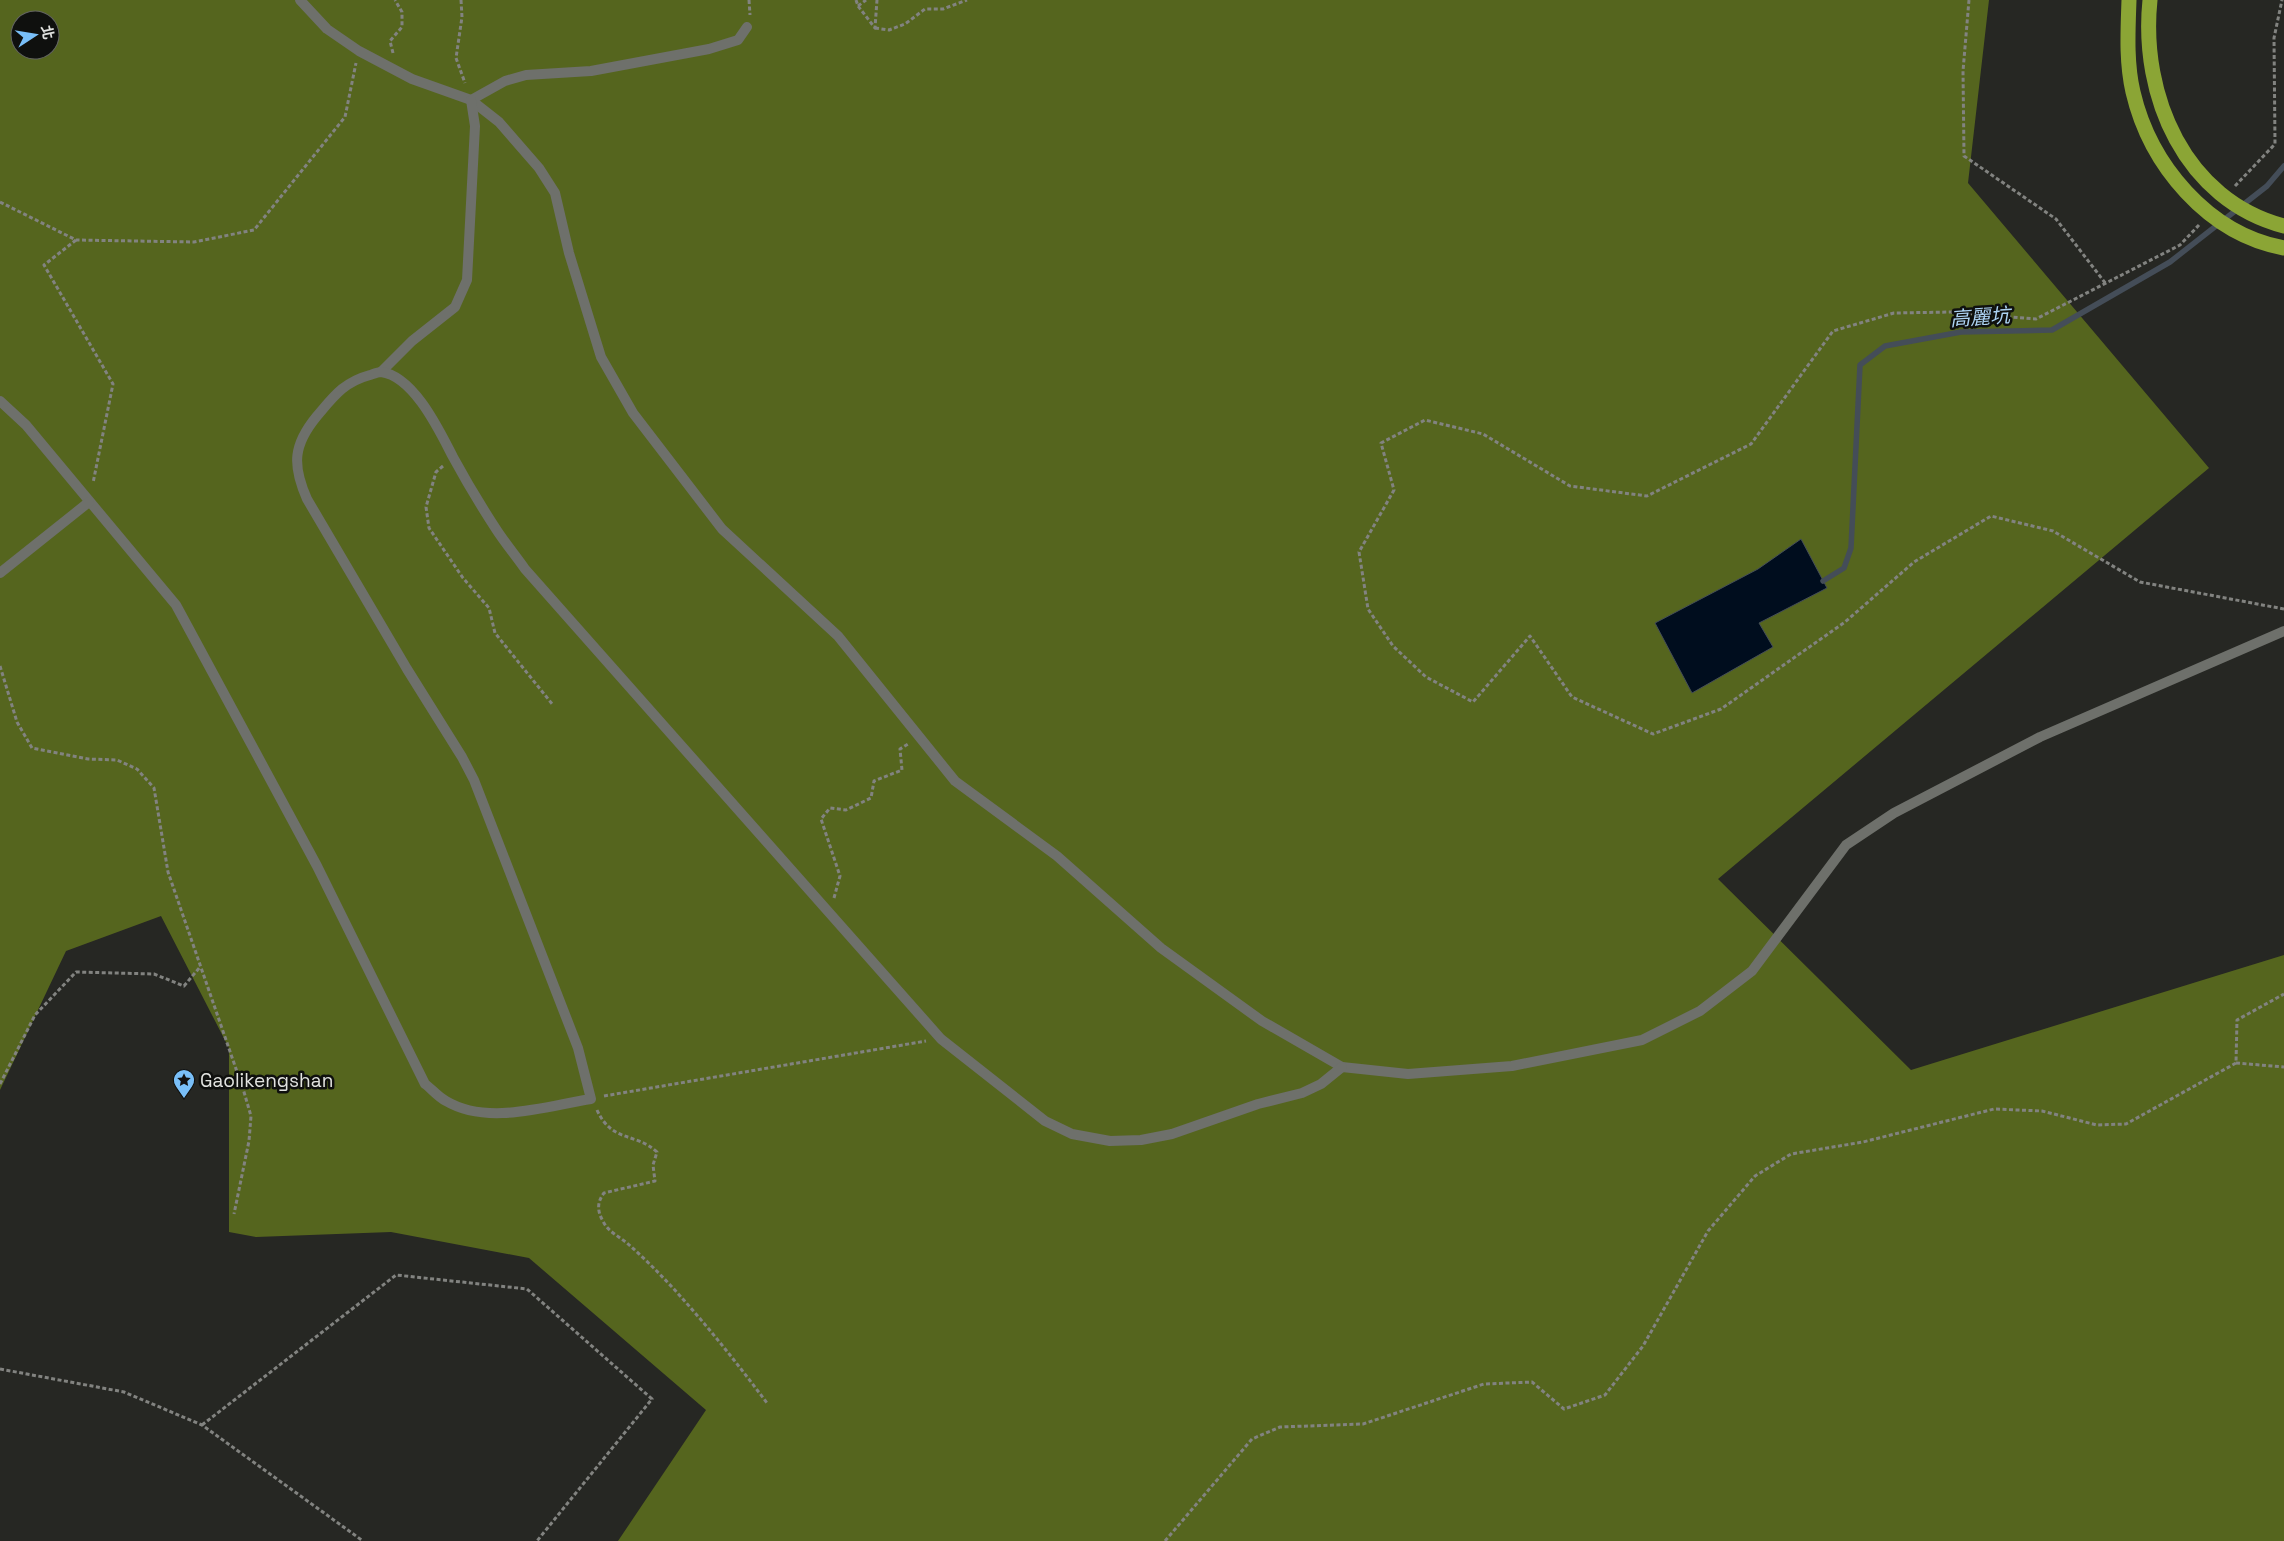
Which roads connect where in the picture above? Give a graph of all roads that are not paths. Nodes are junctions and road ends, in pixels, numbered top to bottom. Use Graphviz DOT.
graph roads {
  1 [pos="300,0"];
  2 [pos="2129,0"];
  3 [pos="2150,0"];
  4 [pos="747,27"];
  5 [pos="471,100"];
  6 [pos="2281,225"];
  7 [pos="2280,247"];
  8 [pos="381,372"];
  9 [pos="0,401"];
  10 [pos="89,502"];
  11 [pos="0,573"];
  12 [pos="2284,630"];
  13 [pos="1342,1067"];
  1 -- 5 [label="lane"];
  2 -- 7 [label="highway"];
  3 -- 6 [label="highway"];
  4 -- 5 [label="lane"];
  5 -- 8 [label="lane"];
  5 -- 13 [label="lane"];
  8 -- 10 [label="lane"];
  8 -- 13 [label="lane"];
  9 -- 10 [label="lane"];
  10 -- 11 [label="lane"];
  12 -- 13 [label="lane"];
}
